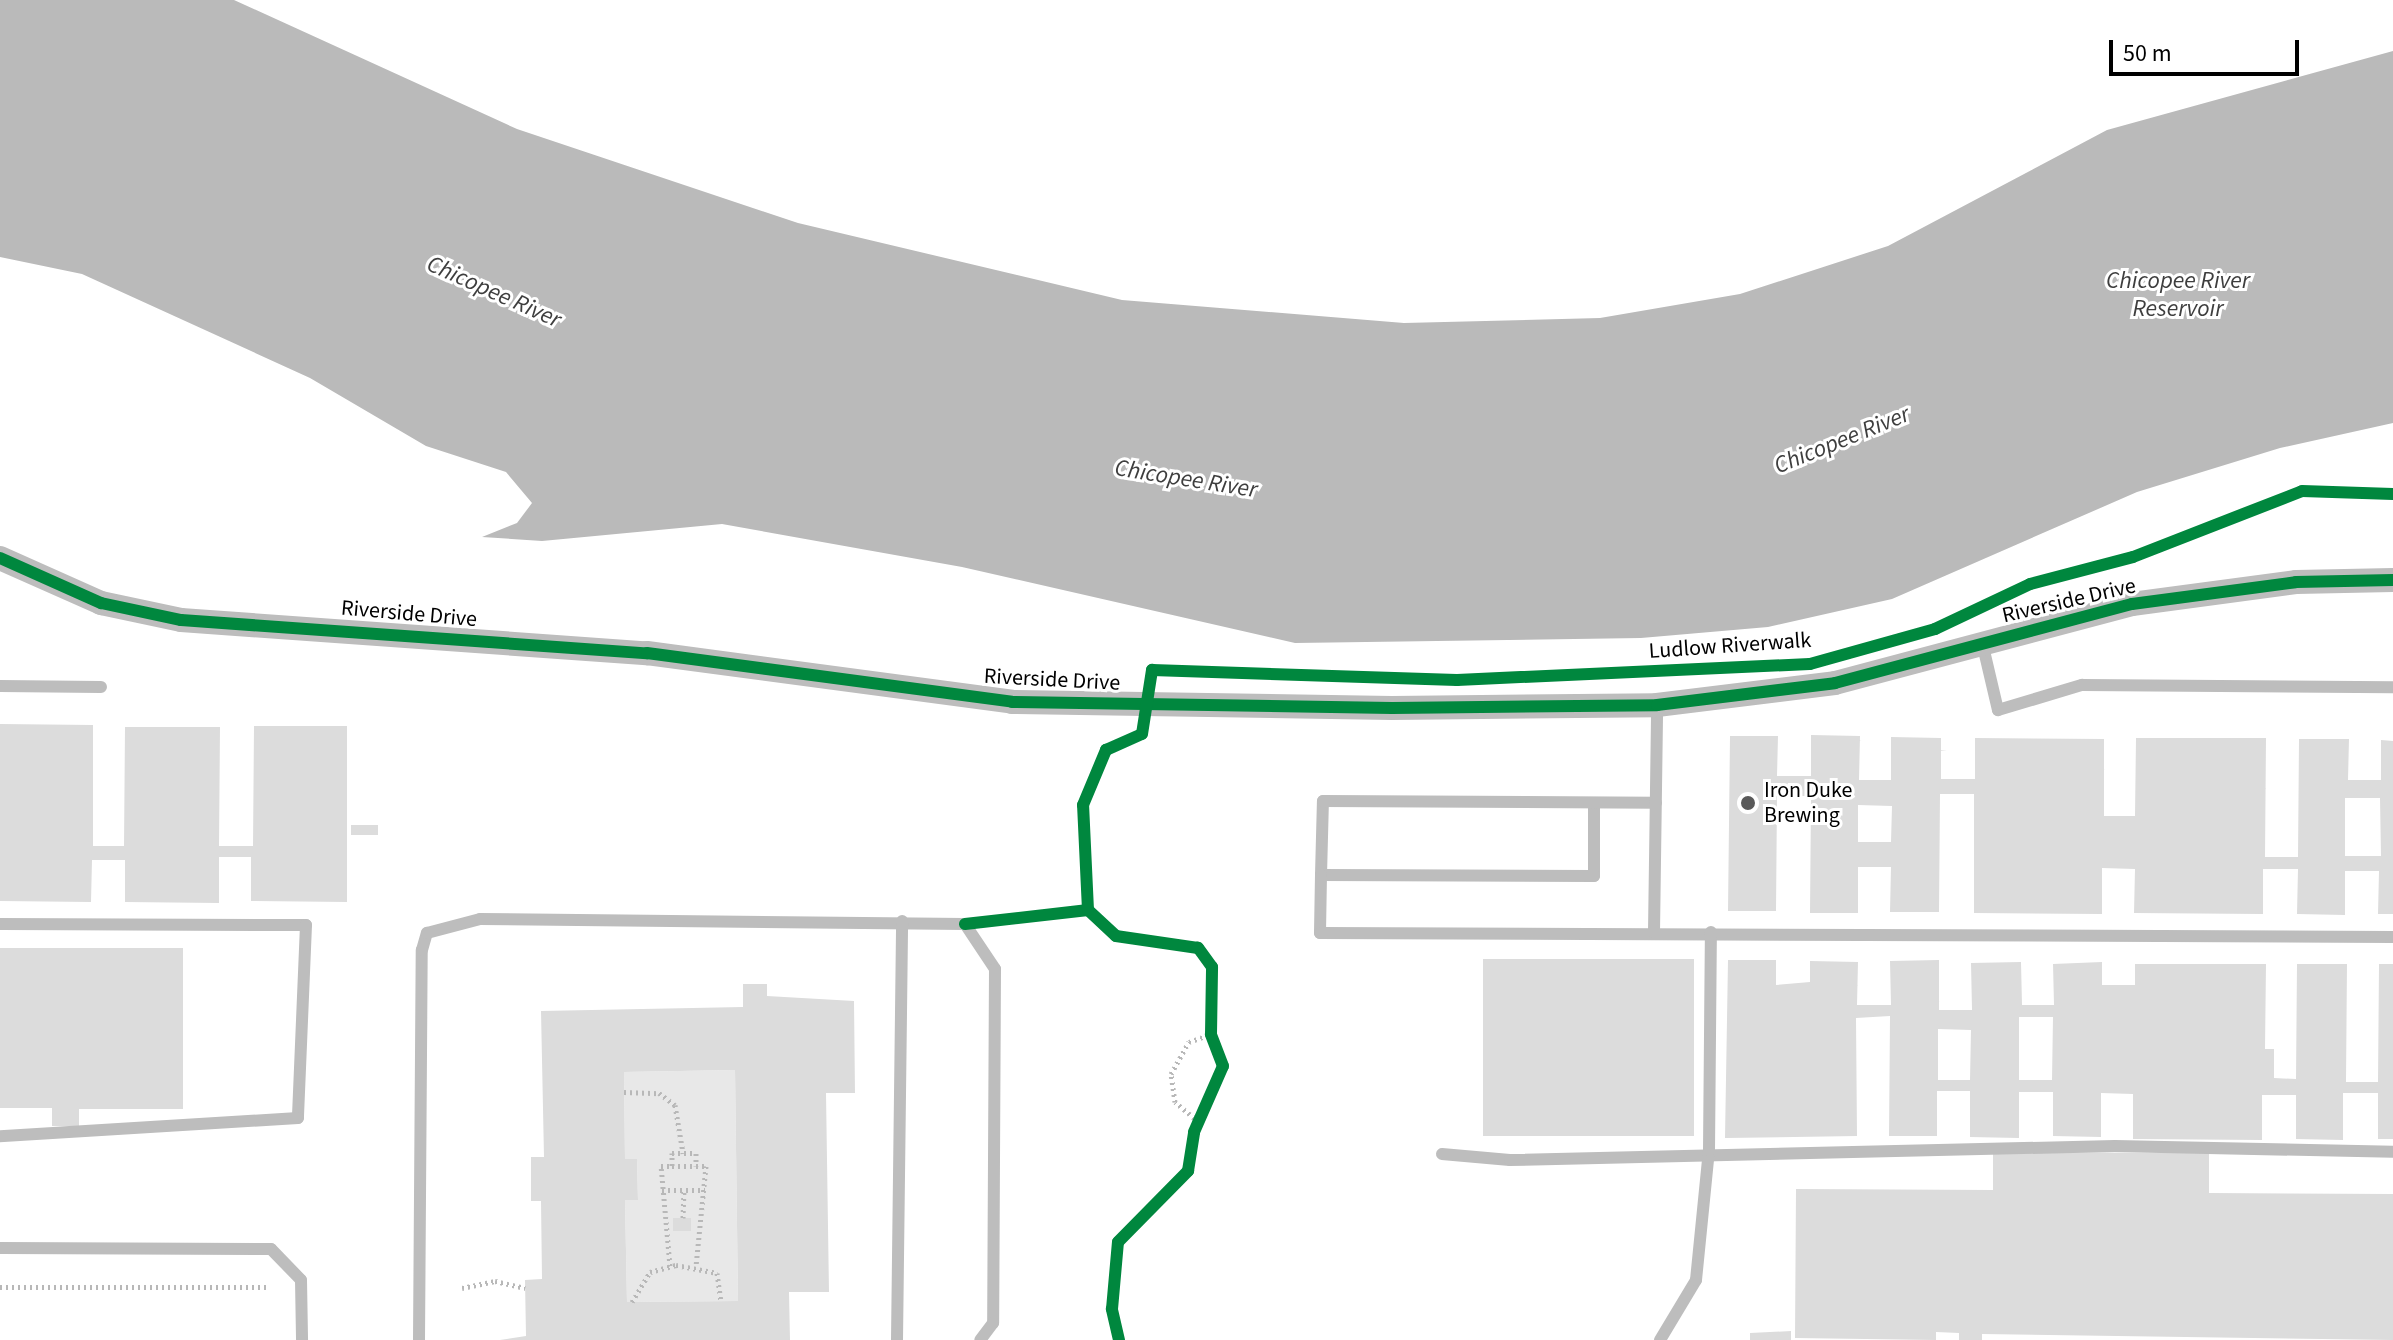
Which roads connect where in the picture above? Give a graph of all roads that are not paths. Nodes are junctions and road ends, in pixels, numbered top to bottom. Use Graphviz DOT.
graph roads {
  1 [pos="0,558"];
  2 [pos="2393,580"];
  3 [pos="1982,642"];
  4 [pos="0,686"];
  5 [pos="101,687"];
  6 [pos="2393,687"];
  7 [pos="1657,705"];
  8 [pos="1594,803"];
  9 [pos="1656,803"];
  10 [pos="1321,875"];
  11 [pos="902,921"];
  12 [pos="0,924"];
  13 [pos="1654,932"];
  14 [pos="1711,932"];
  15 [pos="2393,937"];
  16 [pos="0,1136"];
  17 [pos="1709,1150"];
  18 [pos="2393,1152"];
  19 [pos="1442,1154"];
  20 [pos="0,1248"];
  21 [pos="302,1340"];
  22 [pos="419,1340"];
  23 [pos="897,1340"];
  24 [pos="980,1340"];
  25 [pos="1660,1340"];
  1 -- 7 [label="street, Riverside Drive"];
  2 -- 3 [label="street, Riverside Drive"];
  3 -- 6 [label="lane"];
  3 -- 7 [label="street, Riverside Drive"];
  4 -- 5 [label="lane"];
  7 -- 9 [label="lane"];
  8 -- 9 [label="lane"];
  8 -- 10 [label="lane"];
  8 -- 10 [label="lane"];
  9 -- 13 [label="lane"];
  10 -- 13 [label="lane"];
  11 -- 22 [label="lane"];
  11 -- 23 [label="lane"];
  11 -- 24 [label="lane"];
  12 -- 16 [label="lane"];
  13 -- 14 [label="lane"];
  14 -- 15 [label="lane"];
  14 -- 17 [label="lane"];
  17 -- 18 [label="lane"];
  17 -- 19 [label="lane"];
  17 -- 25 [label="lane"];
  20 -- 21 [label="lane"];
}
